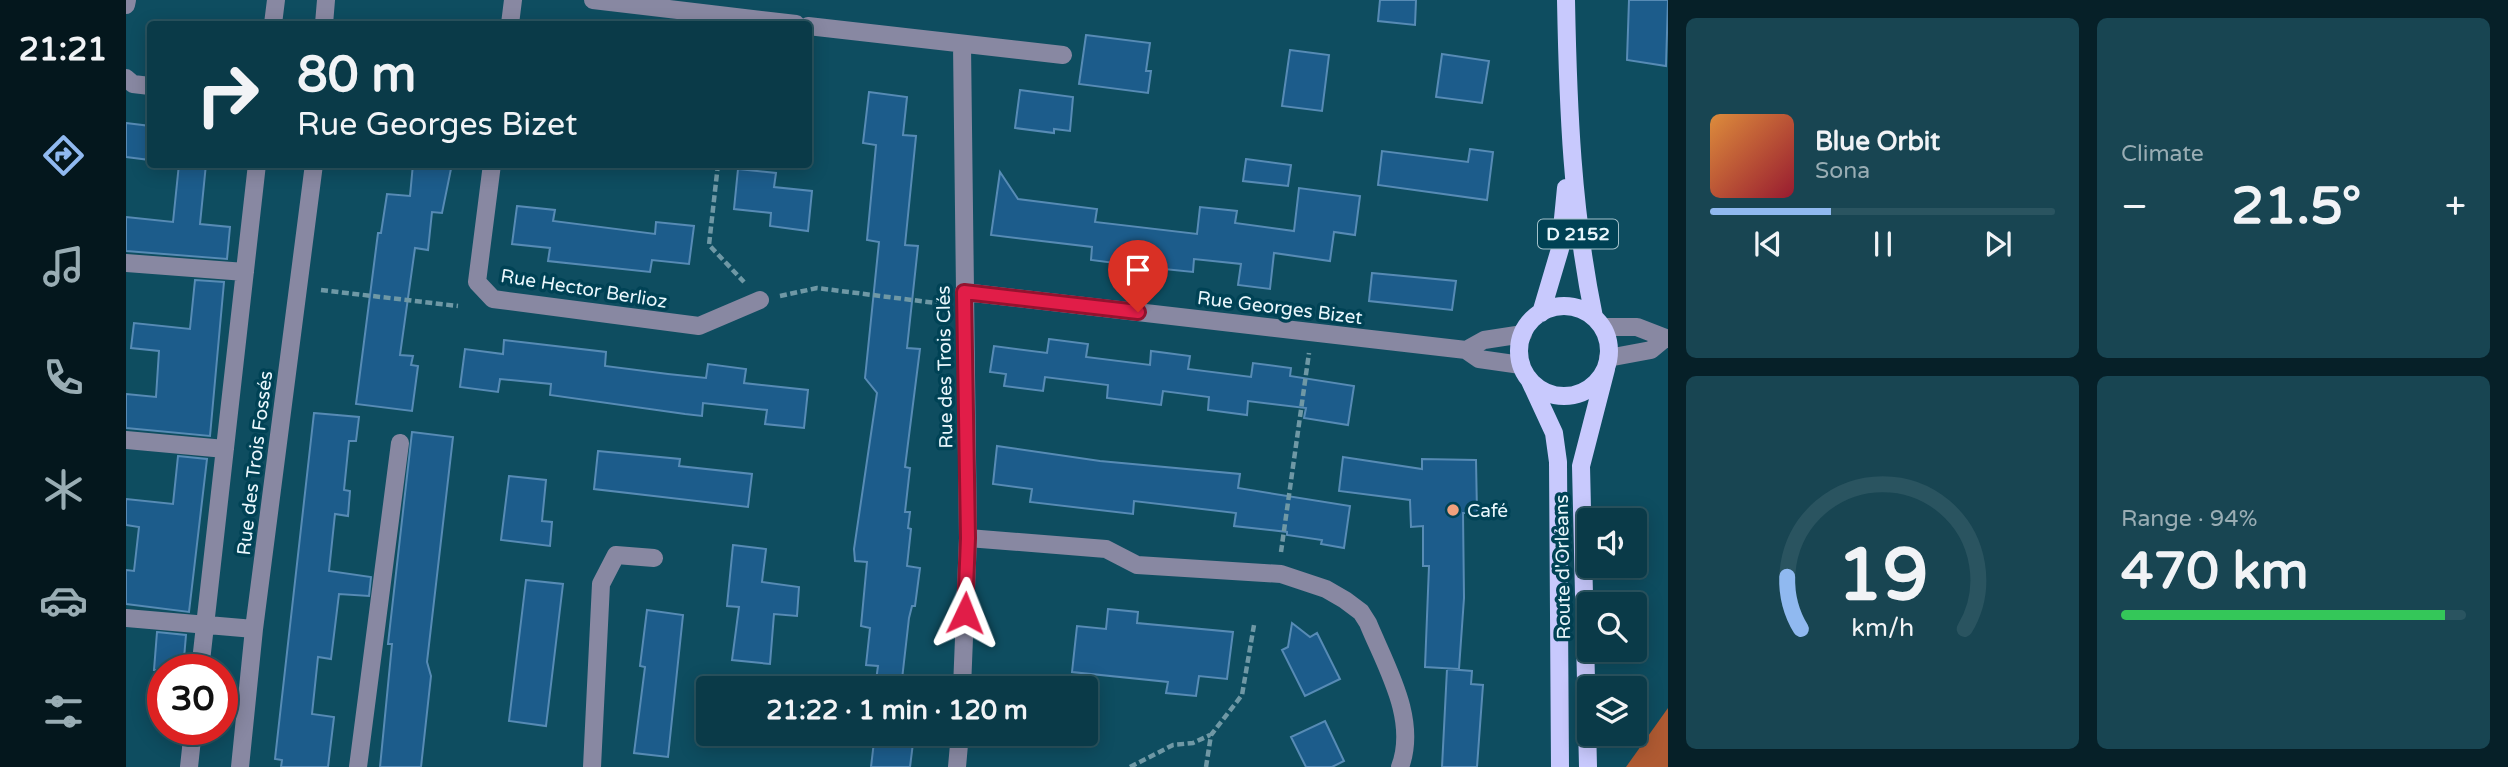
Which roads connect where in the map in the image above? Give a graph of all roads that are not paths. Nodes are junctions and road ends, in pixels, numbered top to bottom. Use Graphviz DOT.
graph roads {
  1 [pos="276,0"];
  2 [pos="326,0"];
  3 [pos="513,0"];
  4 [pos="593,0"];
  5 [pos="1566,0"];
  6 [pos="273,21"];
  7 [pos="324,21"];
  8 [pos="510,21"];
  9 [pos="771,21"];
  10 [pos="812,26"];
  11 [pos="962,45"];
  12 [pos="1063,55"];
  13 [pos="126,78"];
  14 [pos="147,86"];
  15 [pos="1569,150"];
  16 [pos="257,168"];
  17 [pos="313,168"];
  18 [pos="491,168"];
  19 [pos="126,262"];
  20 [pos="245,272"];
  21 [pos="964,292"];
  22 [pos="760,300"];
  23 [pos="1541,313"];
  24 [pos="1598,322"];
  25 [pos="1523,334"];
  26 [pos="1666,339"];
  27 [pos="1466,350"];
  28 [pos="1607,363"];
  29 [pos="1525,372"];
  30 [pos="126,440"];
  31 [pos="400,443"];
  32 [pos="225,449"];
  33 [pos="968,538"];
  34 [pos="654,558"];
  35 [pos="126,618"];
  36 [pos="206,624"];
  37 [pos="254,629"];
  38 [pos="202,654"];
  39 [pos="962,676"];
  40 [pos="191,745"];
  41 [pos="959,746"];
  42 [pos="189,767"];
  43 [pos="240,767"];
  44 [pos="358,767"];
  45 [pos="592,767"];
  46 [pos="957,767"];
  47 [pos="1400,767"];
  48 [pos="1560,767"];
  49 [pos="1588,767"];
  1 -- 6 [label="street"];
  2 -- 7 [label="street"];
  3 -- 8 [label="street"];
  4 -- 9 [label="street"];
  5 -- 15 [label="main road, D 2152"];
  10 -- 11 [label="street"];
  11 -- 12 [label="street"];
  11 -- 21 [label="street, Rue des Trois Clés"];
  13 -- 14 [label="street"];
  15 -- 23 [label="main road, D 2152"];
  15 -- 24 [label="main road, D 2152"];
  16 -- 20 [label="street"];
  17 -- 37 [label="street, Rue des Trois Fossés"];
  18 -- 22 [label="street, Rue Hector Berlioz"];
  19 -- 20 [label="street"];
  20 -- 32 [label="street"];
  21 -- 27 [label="street, Rue Georges Bizet"];
  21 -- 33 [label="street, Rue des Trois Clés"];
  23 -- 24 [label="main road"];
  23 -- 25 [label="main road"];
  24 -- 26 [label="street"];
  24 -- 28 [label="main road"];
  25 -- 27 [label="street, Rue Georges Bizet"];
  25 -- 29 [label="main road"];
  26 -- 28 [label="street"];
  27 -- 29 [label="street, Rue Georges Bizet"];
  28 -- 29 [label="main road"];
  28 -- 49 [label="main road, Route d'Orléans"];
  29 -- 48 [label="main road, Route d'Orléans"];
  30 -- 32 [label="street"];
  31 -- 44 [label="street"];
  32 -- 36 [label="street"];
  33 -- 39 [label="street, Rue des Trois Clés"];
  33 -- 47 [label="street"];
  34 -- 45 [label="street"];
  35 -- 36 [label="street"];
  36 -- 37 [label="street"];
  36 -- 38 [label="street"];
  37 -- 43 [label="street, Rue des Trois Fossés"];
  40 -- 42 [label="street"];
  41 -- 46 [label="street"];
}
